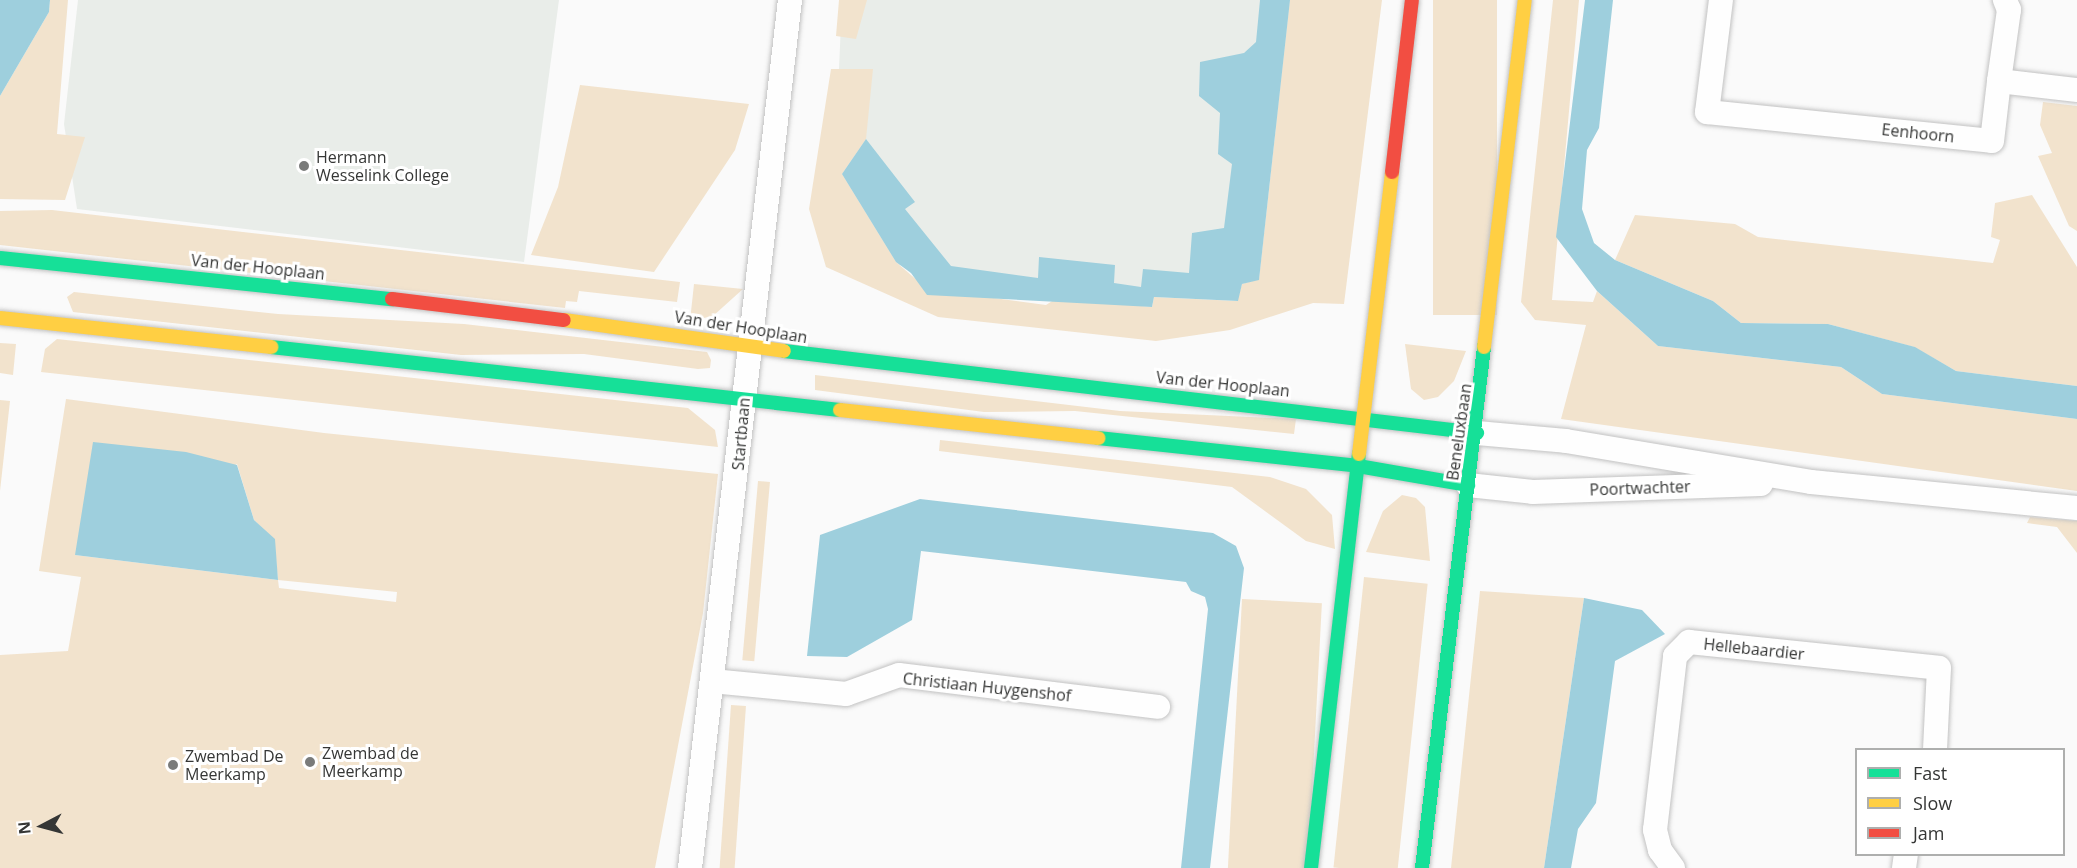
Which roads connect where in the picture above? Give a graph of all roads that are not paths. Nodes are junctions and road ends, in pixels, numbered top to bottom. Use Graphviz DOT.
graph roads {
  1 [pos="790,0"];
  2 [pos="1412,0"];
  3 [pos="1525,0"];
  4 [pos="1721,0"];
  5 [pos="2005,0"];
  6 [pos="2000,81"];
  7 [pos="2077,90"];
  8 [pos="0,258"];
  9 [pos="0,318"];
  10 [pos="750,342"];
  11 [pos="744,397"];
  12 [pos="1364,416"];
  13 [pos="1477,433"];
  14 [pos="1358,466"];
  15 [pos="1811,482"];
  16 [pos="1468,485"];
  17 [pos="2077,508"];
  18 [pos="712,681"];
  19 [pos="1158,706"];
  20 [pos="1935,748"];
  21 [pos="690,868"];
  22 [pos="1311,868"];
  23 [pos="1422,868"];
  24 [pos="1673,868"];
  1 -- 10 [label="street, Startbaan"];
  2 -- 12 [label="street"];
  3 -- 13 [label="street, Beneluxbaan"];
  4 -- 6 [label="street, Eenhoorn"];
  5 -- 6 [label="street"];
  6 -- 7 [label="street"];
  8 -- 10 [label="street, Van der Hooplaan"];
  9 -- 11 [label="street"];
  10 -- 11 [label="street, Startbaan"];
  10 -- 12 [label="street, Van der Hooplaan"];
  11 -- 14 [label="street"];
  11 -- 18 [label="street, Startbaan"];
  12 -- 13 [label="street, Van der Hooplaan"];
  12 -- 14 [label="street"];
  13 -- 15 [label="street, Poortwachter"];
  13 -- 16 [label="street, Beneluxbaan"];
  14 -- 16 [label="street"];
  14 -- 22 [label="street"];
  15 -- 16 [label="street, Poortwachter"];
  15 -- 17 [label="street, Poortwachter"];
  16 -- 23 [label="street, Beneluxbaan"];
  18 -- 19 [label="street, Christiaan Huygenshof"];
  18 -- 21 [label="street, Startbaan"];
  20 -- 24 [label="street, Hellebaardier"];
}
